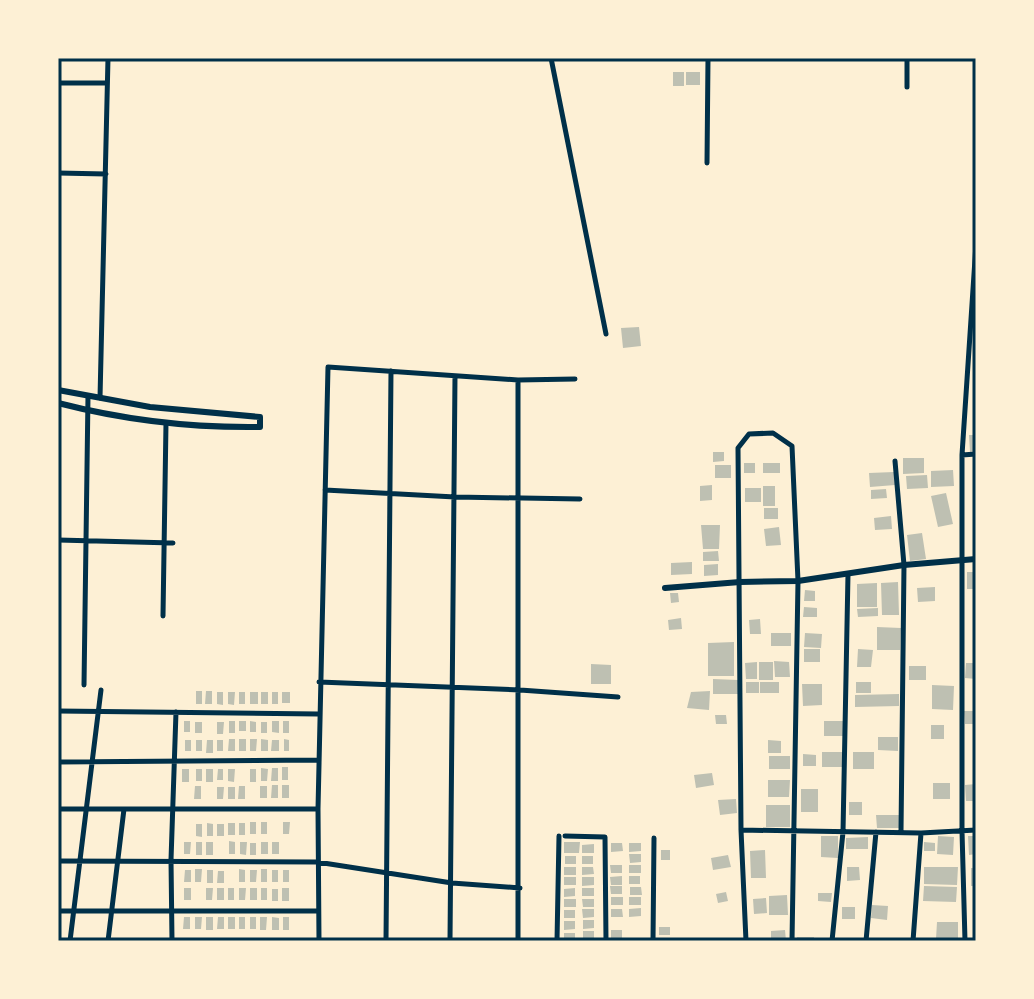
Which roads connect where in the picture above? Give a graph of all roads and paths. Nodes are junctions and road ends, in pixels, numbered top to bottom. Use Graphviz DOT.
graph roads {
  1 [pos="108,58"];
  2 [pos="551,58"];
  3 [pos="708,58"];
  4 [pos="907,58"];
  5 [pos="58,83"];
  6 [pos="107,83"];
  7 [pos="907,87"];
  8 [pos="707,163"];
  9 [pos="58,173"];
  10 [pos="106,174"];
  11 [pos="976,245"];
  12 [pos="606,334"];
  13 [pos="391,371"];
  14 [pos="455,376"];
  15 [pos="575,379"];
  16 [pos="518,380"];
  17 [pos="58,390"];
  18 [pos="88,396"];
  19 [pos="100,398"];
  20 [pos="58,403"];
  21 [pos="87,410"];
  22 [pos="166,423"];
  23 [pos="976,454"];
  24 [pos="962,455"];
  25 [pos="895,461"];
  26 [pos="325,490"];
  27 [pos="390,494"];
  28 [pos="455,497"];
  29 [pos="519,498"];
  30 [pos="580,499"];
  31 [pos="58,540"];
  32 [pos="86,541"];
  33 [pos="164,543"];
  34 [pos="173,543"];
  35 [pos="976,559"];
  36 [pos="963,560"];
  37 [pos="904,565"];
  38 [pos="848,574"];
  39 [pos="798,581"];
  40 [pos="740,582"];
  41 [pos="665,588"];
  42 [pos="163,616"];
  43 [pos="319,682"];
  44 [pos="84,685"];
  45 [pos="388,685"];
  46 [pos="453,688"];
  47 [pos="101,690"];
  48 [pos="520,690"];
  49 [pos="618,697"];
  50 [pos="58,711"];
  51 [pos="98,711"];
  52 [pos="176,712"];
  53 [pos="318,714"];
  54 [pos="175,760"];
  55 [pos="318,760"];
  56 [pos="92,761"];
  57 [pos="58,762"];
  58 [pos="58,809"];
  59 [pos="86,809"];
  60 [pos="124,809"];
  61 [pos="318,809"];
  62 [pos="173,810"];
  63 [pos="741,830"];
  64 [pos="976,830"];
  65 [pos="795,831"];
  66 [pos="962,831"];
  67 [pos="843,832"];
  68 [pos="876,832"];
  69 [pos="901,832"];
  70 [pos="921,833"];
  71 [pos="654,838"];
  72 [pos="171,860"];
  73 [pos="58,861"];
  74 [pos="80,861"];
  75 [pos="118,861"];
  76 [pos="317,862"];
  77 [pos="388,874"];
  78 [pos="452,883"];
  79 [pos="520,888"];
  80 [pos="58,911"];
  81 [pos="74,911"];
  82 [pos="112,911"];
  83 [pos="171,911"];
  84 [pos="318,911"];
  85 [pos="70,941"];
  86 [pos="108,941"];
  87 [pos="172,941"];
  88 [pos="319,941"];
  89 [pos="386,941"];
  90 [pos="450,941"];
  91 [pos="518,941"];
  92 [pos="557,941"];
  93 [pos="606,941"];
  94 [pos="653,941"];
  95 [pos="746,941"];
  96 [pos="792,941"];
  97 [pos="832,941"];
  98 [pos="866,941"];
  99 [pos="913,941"];
  100 [pos="965,941"];
  1 -- 6 [label="street"];
  2 -- 12 [label="street"];
  3 -- 8 [label="street"];
  4 -- 7 [label="street"];
  5 -- 6 [label="street"];
  6 -- 10 [label="street"];
  9 -- 10 [label="street"];
  10 -- 19 [label="street"];
  11 -- 24 [label="street"];
  13 -- 14 [label="street"];
  13 -- 26 [label="street"];
  13 -- 27 [label="street"];
  14 -- 16 [label="street"];
  14 -- 28 [label="street"];
  15 -- 16 [label="street"];
  16 -- 29 [label="street"];
  17 -- 18 [label="street"];
  18 -- 19 [label="street"];
  18 -- 21 [label="street"];
  19 -- 22 [label="street"];
  20 -- 21 [label="street"];
  21 -- 22 [label="street"];
  21 -- 32 [label="street"];
  22 -- 33 [label="street"];
  23 -- 24 [label="street"];
  24 -- 36 [label="street"];
  25 -- 37 [label="street"];
  26 -- 27 [label="street"];
  26 -- 43 [label="street"];
  27 -- 28 [label="street"];
  27 -- 45 [label="street"];
  28 -- 29 [label="street"];
  28 -- 46 [label="street"];
  29 -- 30 [label="street"];
  29 -- 48 [label="street"];
  31 -- 32 [label="street"];
  32 -- 33 [label="street"];
  32 -- 44 [label="street"];
  33 -- 34 [label="street"];
  33 -- 42 [label="street"];
  35 -- 36 [label="street"];
  36 -- 37 [label="street"];
  36 -- 66 [label="street"];
  37 -- 38 [label="street"];
  37 -- 69 [label="street"];
  38 -- 39 [label="street"];
  38 -- 67 [label="street"];
  39 -- 40 [label="street"];
  39 -- 40 [label="street"];
  39 -- 65 [label="street"];
  40 -- 41 [label="street"];
  40 -- 63 [label="street"];
  43 -- 45 [label="street"];
  43 -- 53 [label="street"];
  45 -- 46 [label="street"];
  45 -- 77 [label="street"];
  46 -- 48 [label="street"];
  46 -- 78 [label="street"];
  47 -- 51 [label="street"];
  48 -- 49 [label="street"];
  48 -- 79 [label="street"];
  50 -- 51 [label="street"];
  51 -- 52 [label="street"];
  51 -- 56 [label="street"];
  52 -- 53 [label="street"];
  52 -- 54 [label="street"];
  53 -- 55 [label="street"];
  54 -- 55 [label="street"];
  54 -- 56 [label="street"];
  54 -- 62 [label="street"];
  55 -- 61 [label="street"];
  56 -- 57 [label="street"];
  56 -- 59 [label="street"];
  58 -- 59 [label="street"];
  59 -- 60 [label="street"];
  59 -- 74 [label="street"];
  60 -- 62 [label="street"];
  60 -- 75 [label="street"];
  61 -- 62 [label="street"];
  61 -- 76 [label="street"];
  62 -- 72 [label="street"];
  63 -- 65 [label="street"];
  63 -- 95 [label="street"];
  64 -- 66 [label="street"];
  65 -- 67 [label="street"];
  65 -- 96 [label="street"];
  66 -- 70 [label="street"];
  66 -- 100 [label="street"];
  67 -- 68 [label="street"];
  67 -- 97 [label="street"];
  68 -- 69 [label="street"];
  68 -- 98 [label="street"];
  69 -- 70 [label="street"];
  70 -- 99 [label="street"];
  71 -- 94 [label="street"];
  72 -- 75 [label="street"];
  72 -- 76 [label="street"];
  72 -- 83 [label="street"];
  73 -- 74 [label="street"];
  74 -- 75 [label="street"];
  74 -- 81 [label="street"];
  75 -- 82 [label="street"];
  76 -- 77 [label="street"];
  76 -- 84 [label="street"];
  77 -- 78 [label="street"];
  77 -- 89 [label="street"];
  78 -- 79 [label="street"];
  78 -- 90 [label="street"];
  79 -- 91 [label="street"];
  80 -- 81 [label="street"];
  81 -- 82 [label="street"];
  81 -- 85 [label="street"];
  82 -- 83 [label="street"];
  82 -- 86 [label="street"];
  83 -- 84 [label="street"];
  83 -- 87 [label="street"];
  84 -- 88 [label="street"];
  92 -- 93 [label="street"];
}
